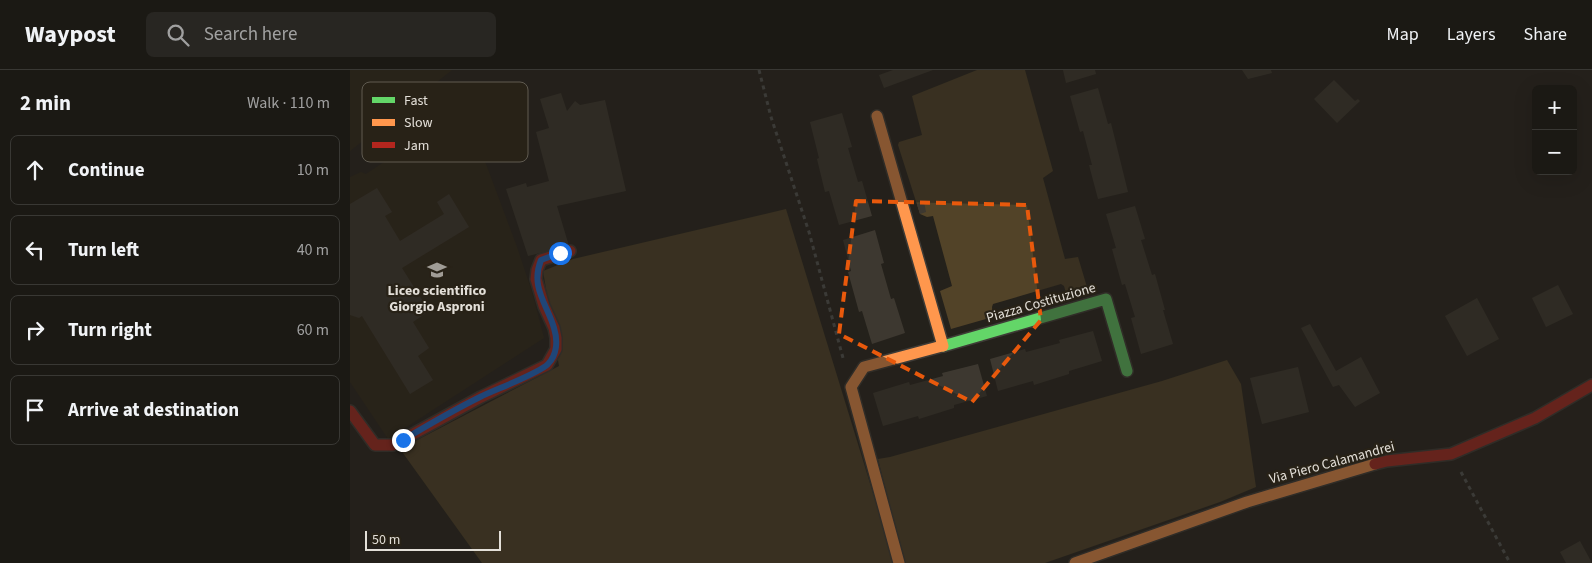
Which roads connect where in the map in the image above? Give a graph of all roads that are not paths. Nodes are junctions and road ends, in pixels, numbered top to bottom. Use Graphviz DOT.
graph roads {
  1 [pos="877,116"];
  2 [pos="570,251"];
  3 [pos="942,346"];
  4 [pos="1127,371"];
  5 [pos="1592,385"];
  6 [pos="350,411"];
  7 [pos="899,563"];
  8 [pos="1075,563"];
  1 -- 3 [label="street"];
  2 -- 6 [label="street"];
  3 -- 4 [label="street, Piazza Costituzione"];
  3 -- 7 [label="street, Piazza Costituzione"];
  5 -- 8 [label="street, Via Piero Calamandrei"];
}
